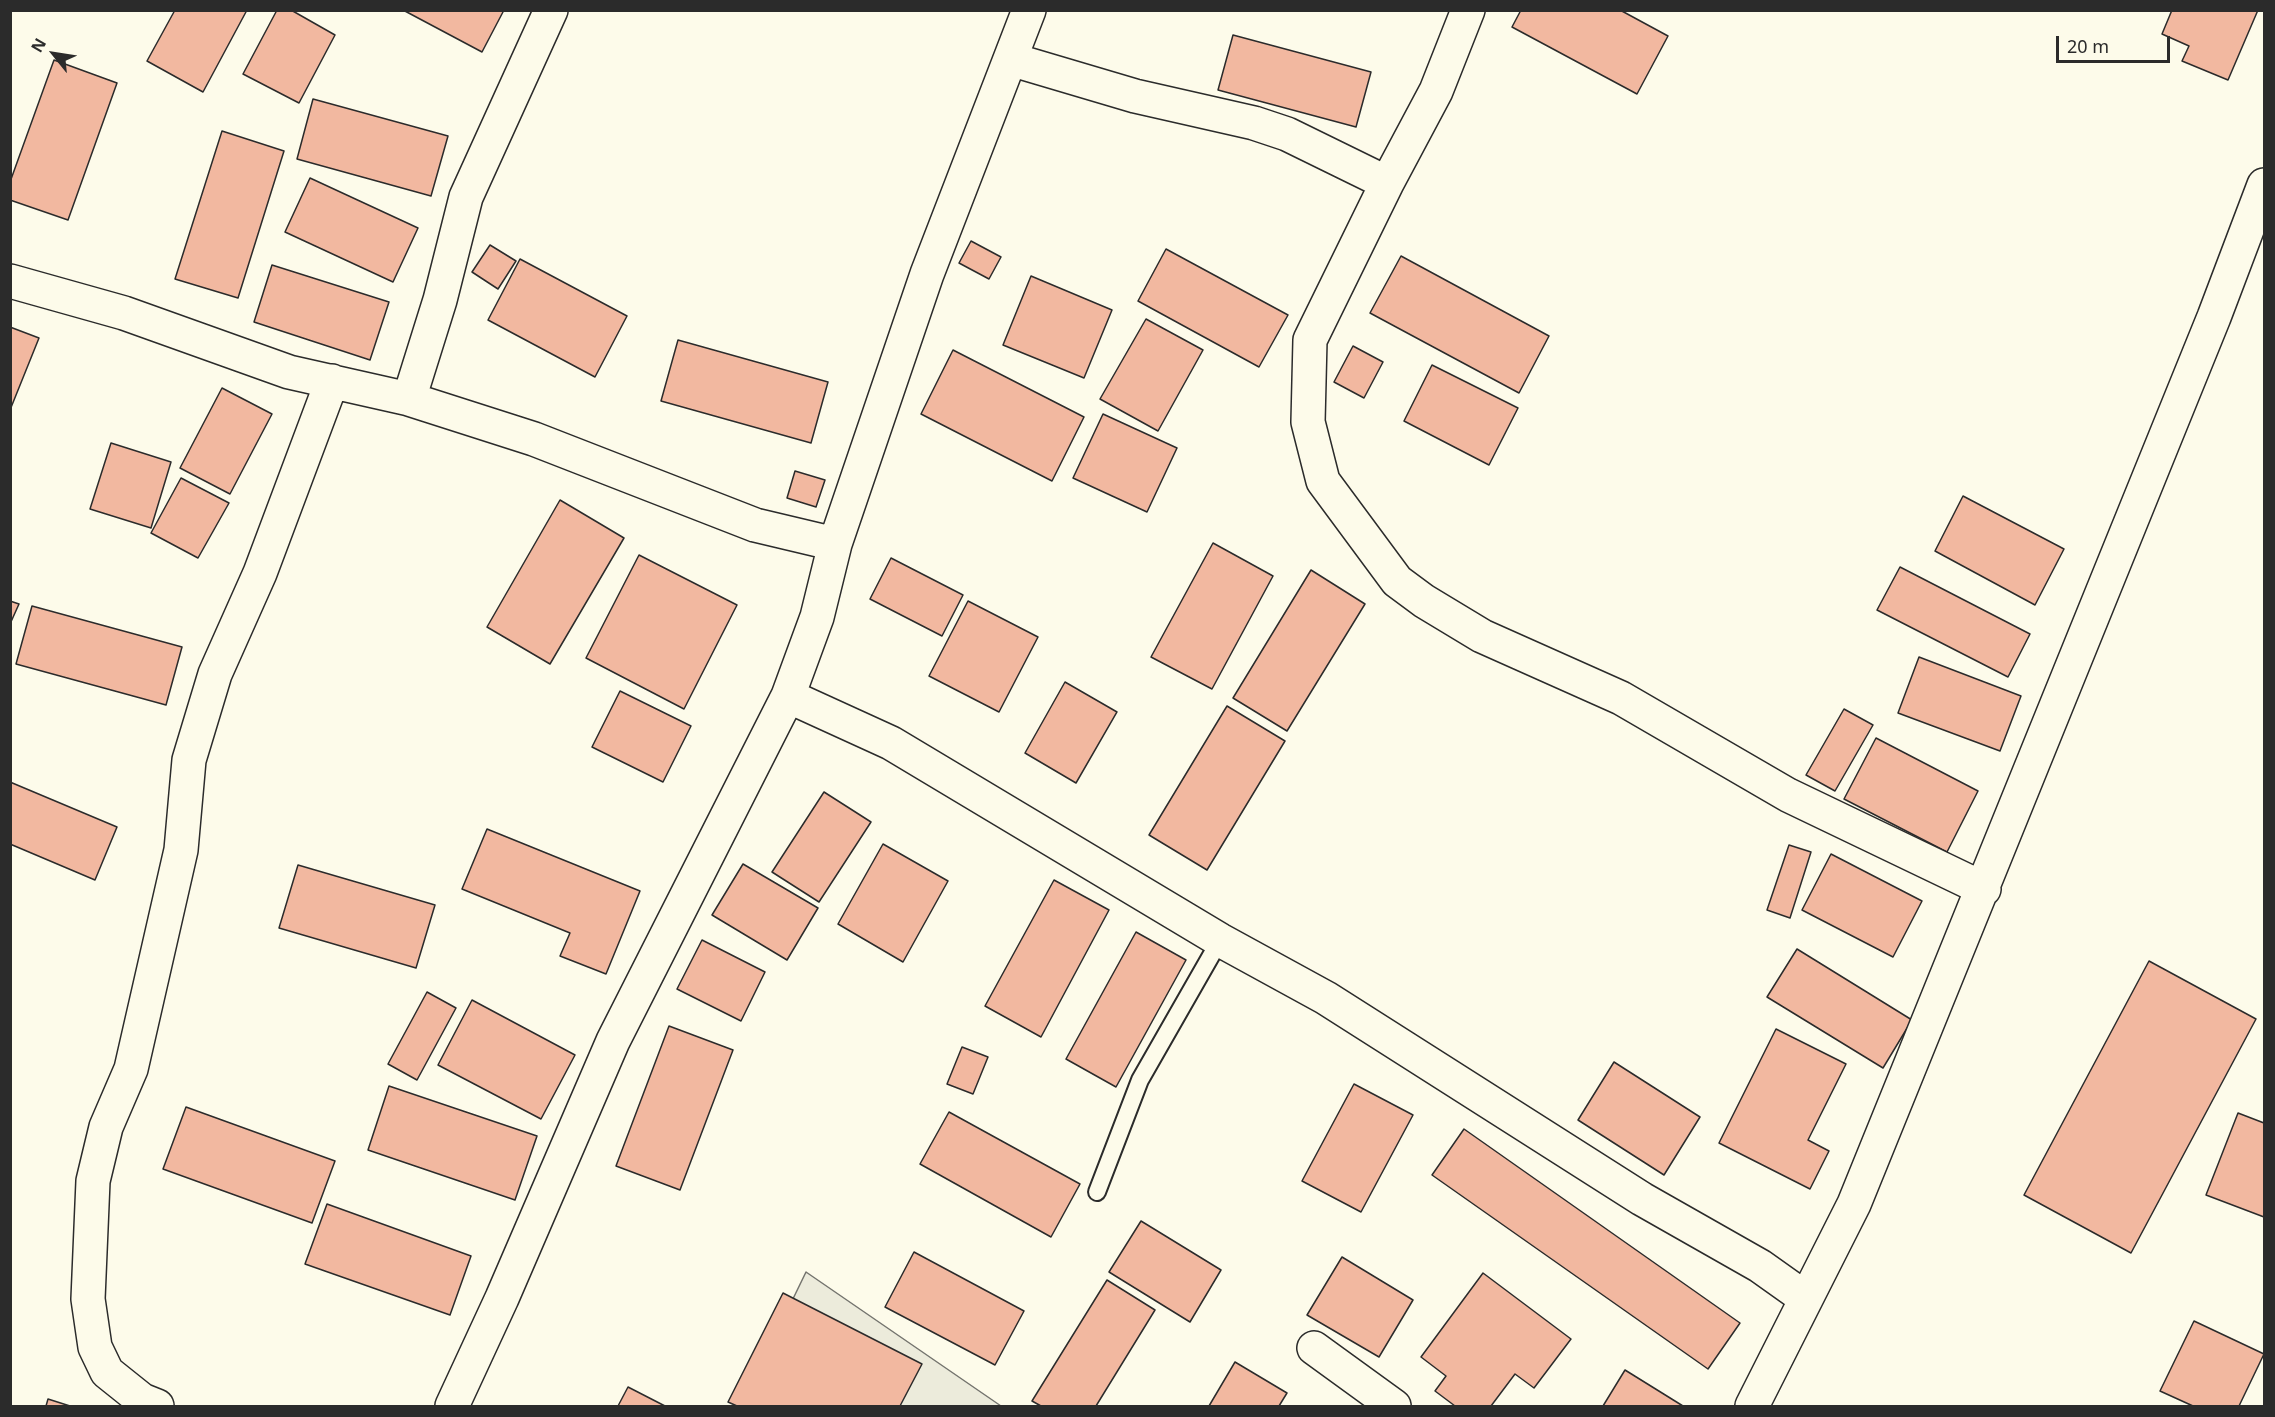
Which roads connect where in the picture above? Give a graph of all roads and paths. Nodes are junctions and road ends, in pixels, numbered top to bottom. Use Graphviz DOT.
graph roads {
  1 [pos="551,10"];
  2 [pos="1029,10"];
  3 [pos="1468,10"];
  4 [pos="1010,59"];
  5 [pos="1387,183"];
  6 [pos="2265,185"];
  7 [pos="10,281"];
  8 [pos="332,381"];
  9 [pos="410,399"];
  10 [pos="835,544"];
  11 [pos="788,696"];
  12 [pos="1984,889"];
  13 [pos="1220,940"];
  14 [pos="1098,1192"];
  15 [pos="1805,1298"];
  16 [pos="1314,1348"];
  17 [pos="157,1407"];
  18 [pos="452,1407"];
  19 [pos="1394,1407"];
  20 [pos="1752,1407"];
  1 -- 9 [label="street"];
  2 -- 4 [label="street"];
  3 -- 5 [label="street"];
  4 -- 5 [label="street"];
  4 -- 10 [label="street"];
  5 -- 12 [label="street"];
  6 -- 12 [label="street"];
  7 -- 8 [label="street"];
  8 -- 9 [label="street"];
  8 -- 17 [label="street"];
  9 -- 10 [label="street"];
  10 -- 11 [label="street"];
  11 -- 13 [label="street"];
  11 -- 18 [label="street"];
  12 -- 15 [label="street"];
  13 -- 14 [label="lane"];
  13 -- 15 [label="street"];
  15 -- 20 [label="street"];
  16 -- 19 [label="street"];
}
